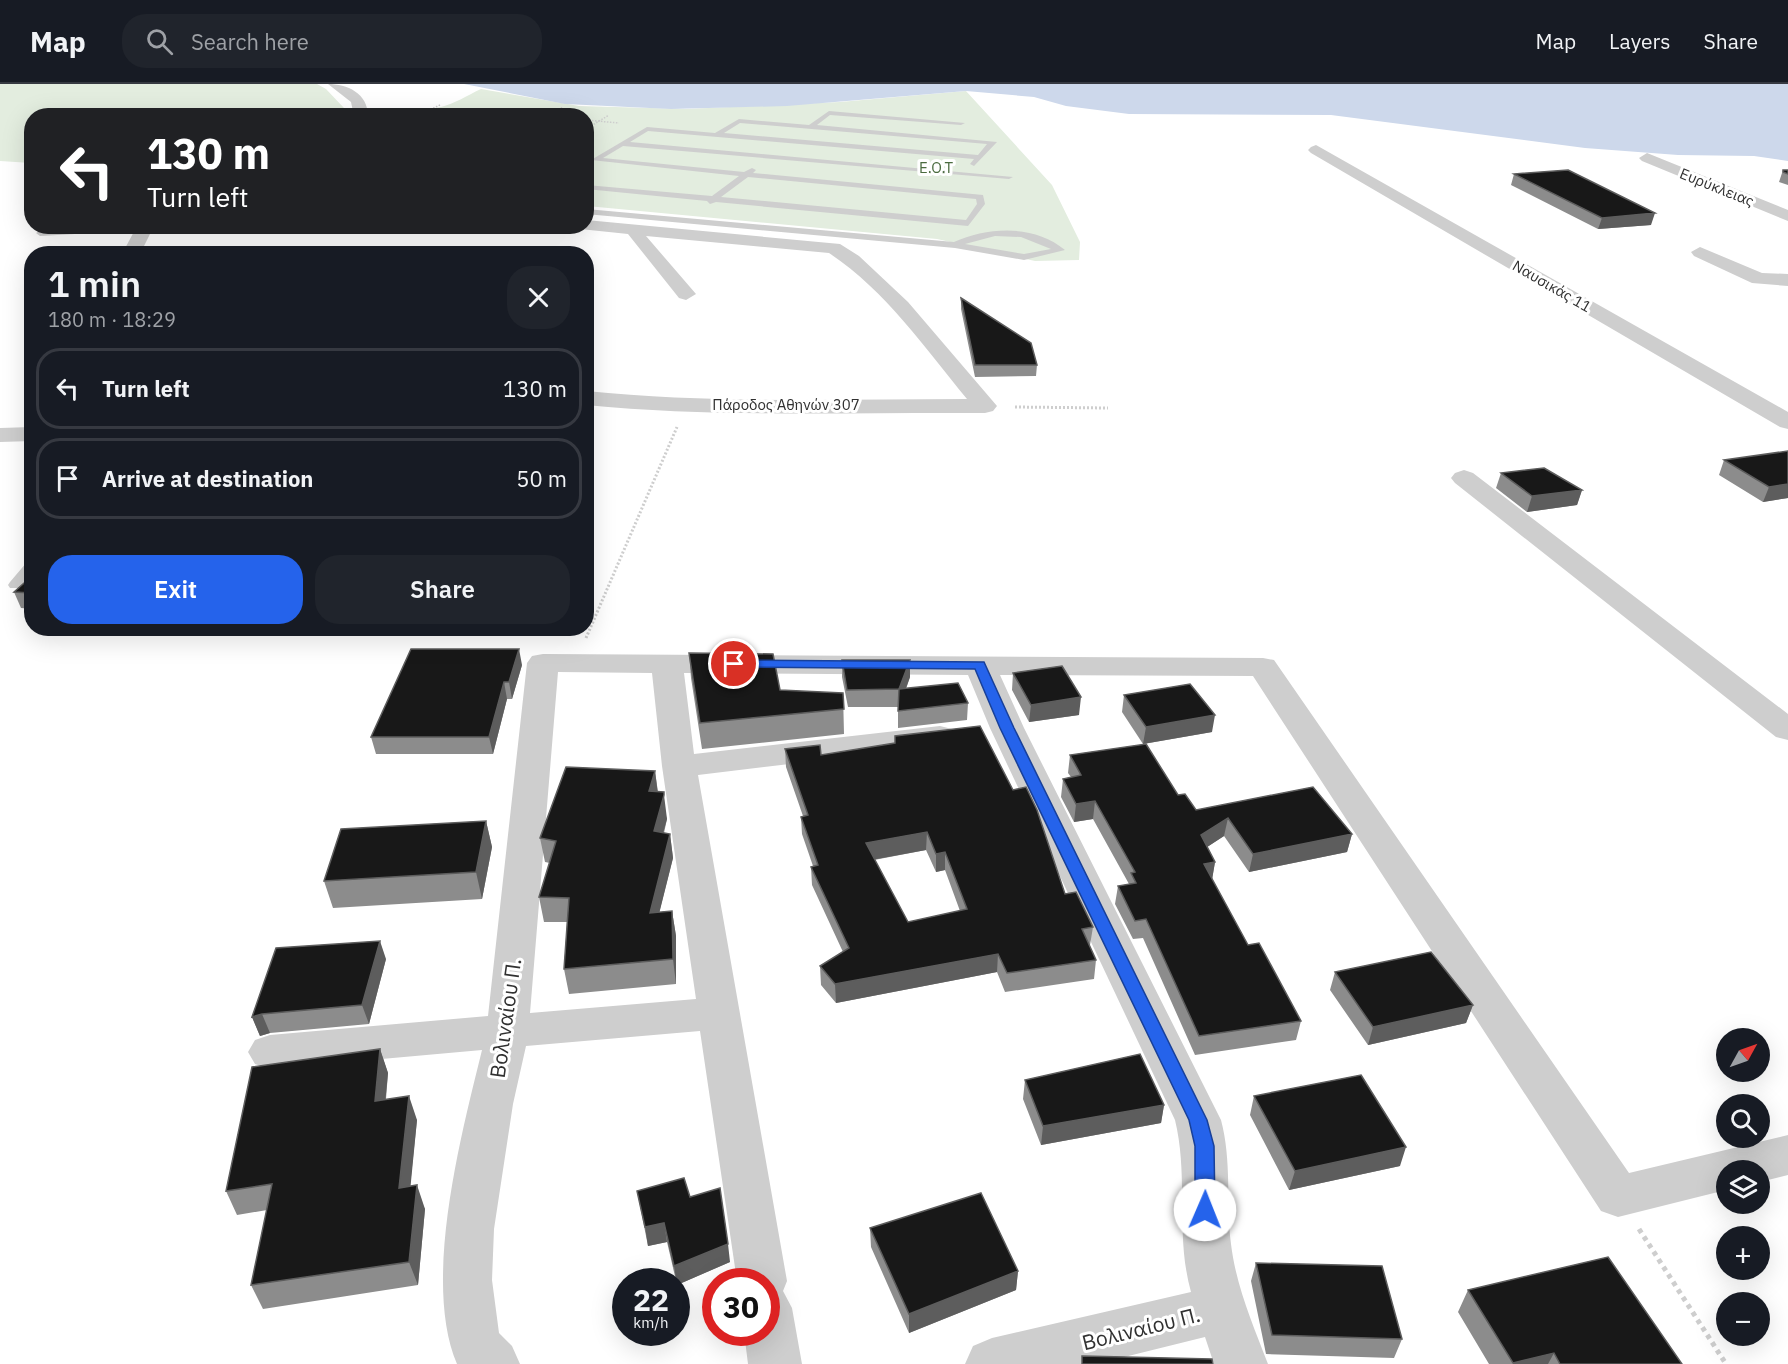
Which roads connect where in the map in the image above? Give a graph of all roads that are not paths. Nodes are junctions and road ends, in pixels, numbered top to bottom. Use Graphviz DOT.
graph roads {
  1 [pos="334,84"];
  2 [pos="361,108"];
  3 [pos="883,117"];
  4 [pos="961,123"];
  5 [pos="811,127"];
  6 [pos="866,131"];
  7 [pos="716,135"];
  8 [pos="791,141"];
  9 [pos="622,144"];
  10 [pos="1316,150"];
  11 [pos="771,156"];
  12 [pos="980,157"];
  13 [pos="1647,158"];
  14 [pos="595,160"];
  15 [pos="965,173"];
  16 [pos="747,174"];
  17 [pos="1009,177"];
  18 [pos="594,188"];
  19 [pos="713,199"];
  20 [pos="704,206"];
  21 [pos="594,212"];
  22 [pos="694,213"];
  23 [pos="1788,216"];
  24 [pos="685,220"];
  25 [pos="968,224"];
  26 [pos="594,226"];
  27 [pos="633,228"];
  28 [pos="974,236"];
  29 [pos="955,245"];
  30 [pos="1700,252"];
  31 [pos="1788,280"];
  32 [pos="686,294"];
  33 [pos="594,399"];
  34 [pos="1788,422"];
  35 [pos="24,434"];
  36 [pos="0,435"];
  37 [pos="1464,478"];
  38 [pos="24,574"];
  39 [pos="15,585"];
  40 [pos="667,664"];
  41 [pos="980,665"];
  42 [pos="1007,728"];
  43 [pos="1788,730"];
  44 [pos="679,766"];
  45 [pos="719,1013"];
  46 [pos="507,1033"];
  47 [pos="270,1052"];
  48 [pos="1788,1155"];
  49 [pos="760,1268"];
  50 [pos="1221,1309"];
  51 [pos="773,1346"];
  52 [pos="493,1364"];
  53 [pos="776,1364"];
  54 [pos="992,1364"];
  55 [pos="1241,1364"];
  1 -- 2 [label="street"];
  3 -- 4 [label="lane"];
  3 -- 5 [label="lane"];
  3 -- 6 [label="lane"];
  5 -- 6 [label="lane"];
  5 -- 7 [label="lane"];
  5 -- 8 [label="lane"];
  6 -- 12 [label="lane"];
  7 -- 8 [label="lane"];
  7 -- 9 [label="lane"];
  8 -- 11 [label="lane"];
  8 -- 12 [label="lane"];
  9 -- 11 [label="lane"];
  9 -- 14 [label="lane"];
  10 -- 34 [label="street, Ναυσικάς 11"];
  11 -- 15 [label="lane"];
  11 -- 16 [label="lane"];
  12 -- 15 [label="lane"];
  13 -- 23 [label="street, Ευρύκλειας"];
  14 -- 16 [label="lane"];
  15 -- 17 [label="lane"];
  16 -- 19 [label="lane"];
  16 -- 25 [label="lane"];
  18 -- 19 [label="lane"];
  19 -- 20 [label="lane"];
  19 -- 25 [label="lane"];
  21 -- 24 [label="lane"];
  22 -- 24 [label="lane"];
  24 -- 29 [label="lane"];
  25 -- 28 [label="lane"];
  26 -- 27 [label="street"];
  27 -- 32 [label="street"];
  27 -- 33 [label="street, Πάροδος Αθηνών 307"];
  28 -- 29 [label="lane"];
  28 -- 29 [label="lane"];
  30 -- 31 [label="street"];
  35 -- 36 [label="street"];
  37 -- 43 [label="street"];
  38 -- 39 [label="lane"];
  40 -- 41 [label="street"];
  40 -- 44 [label="street"];
  40 -- 46 [label="street, Βολιναίου Π."];
  41 -- 42 [label="street"];
  41 -- 48 [label="street"];
  42 -- 44 [label="street"];
  42 -- 50 [label="street"];
  44 -- 45 [label="street"];
  45 -- 46 [label="street"];
  45 -- 49 [label="street"];
  46 -- 47 [label="street"];
  46 -- 52 [label="street, Βολιναίου Π."];
  50 -- 54 [label="street, Βολιναίου Π."];
  50 -- 55 [label="street"];
  51 -- 53 [label="street"];
}
